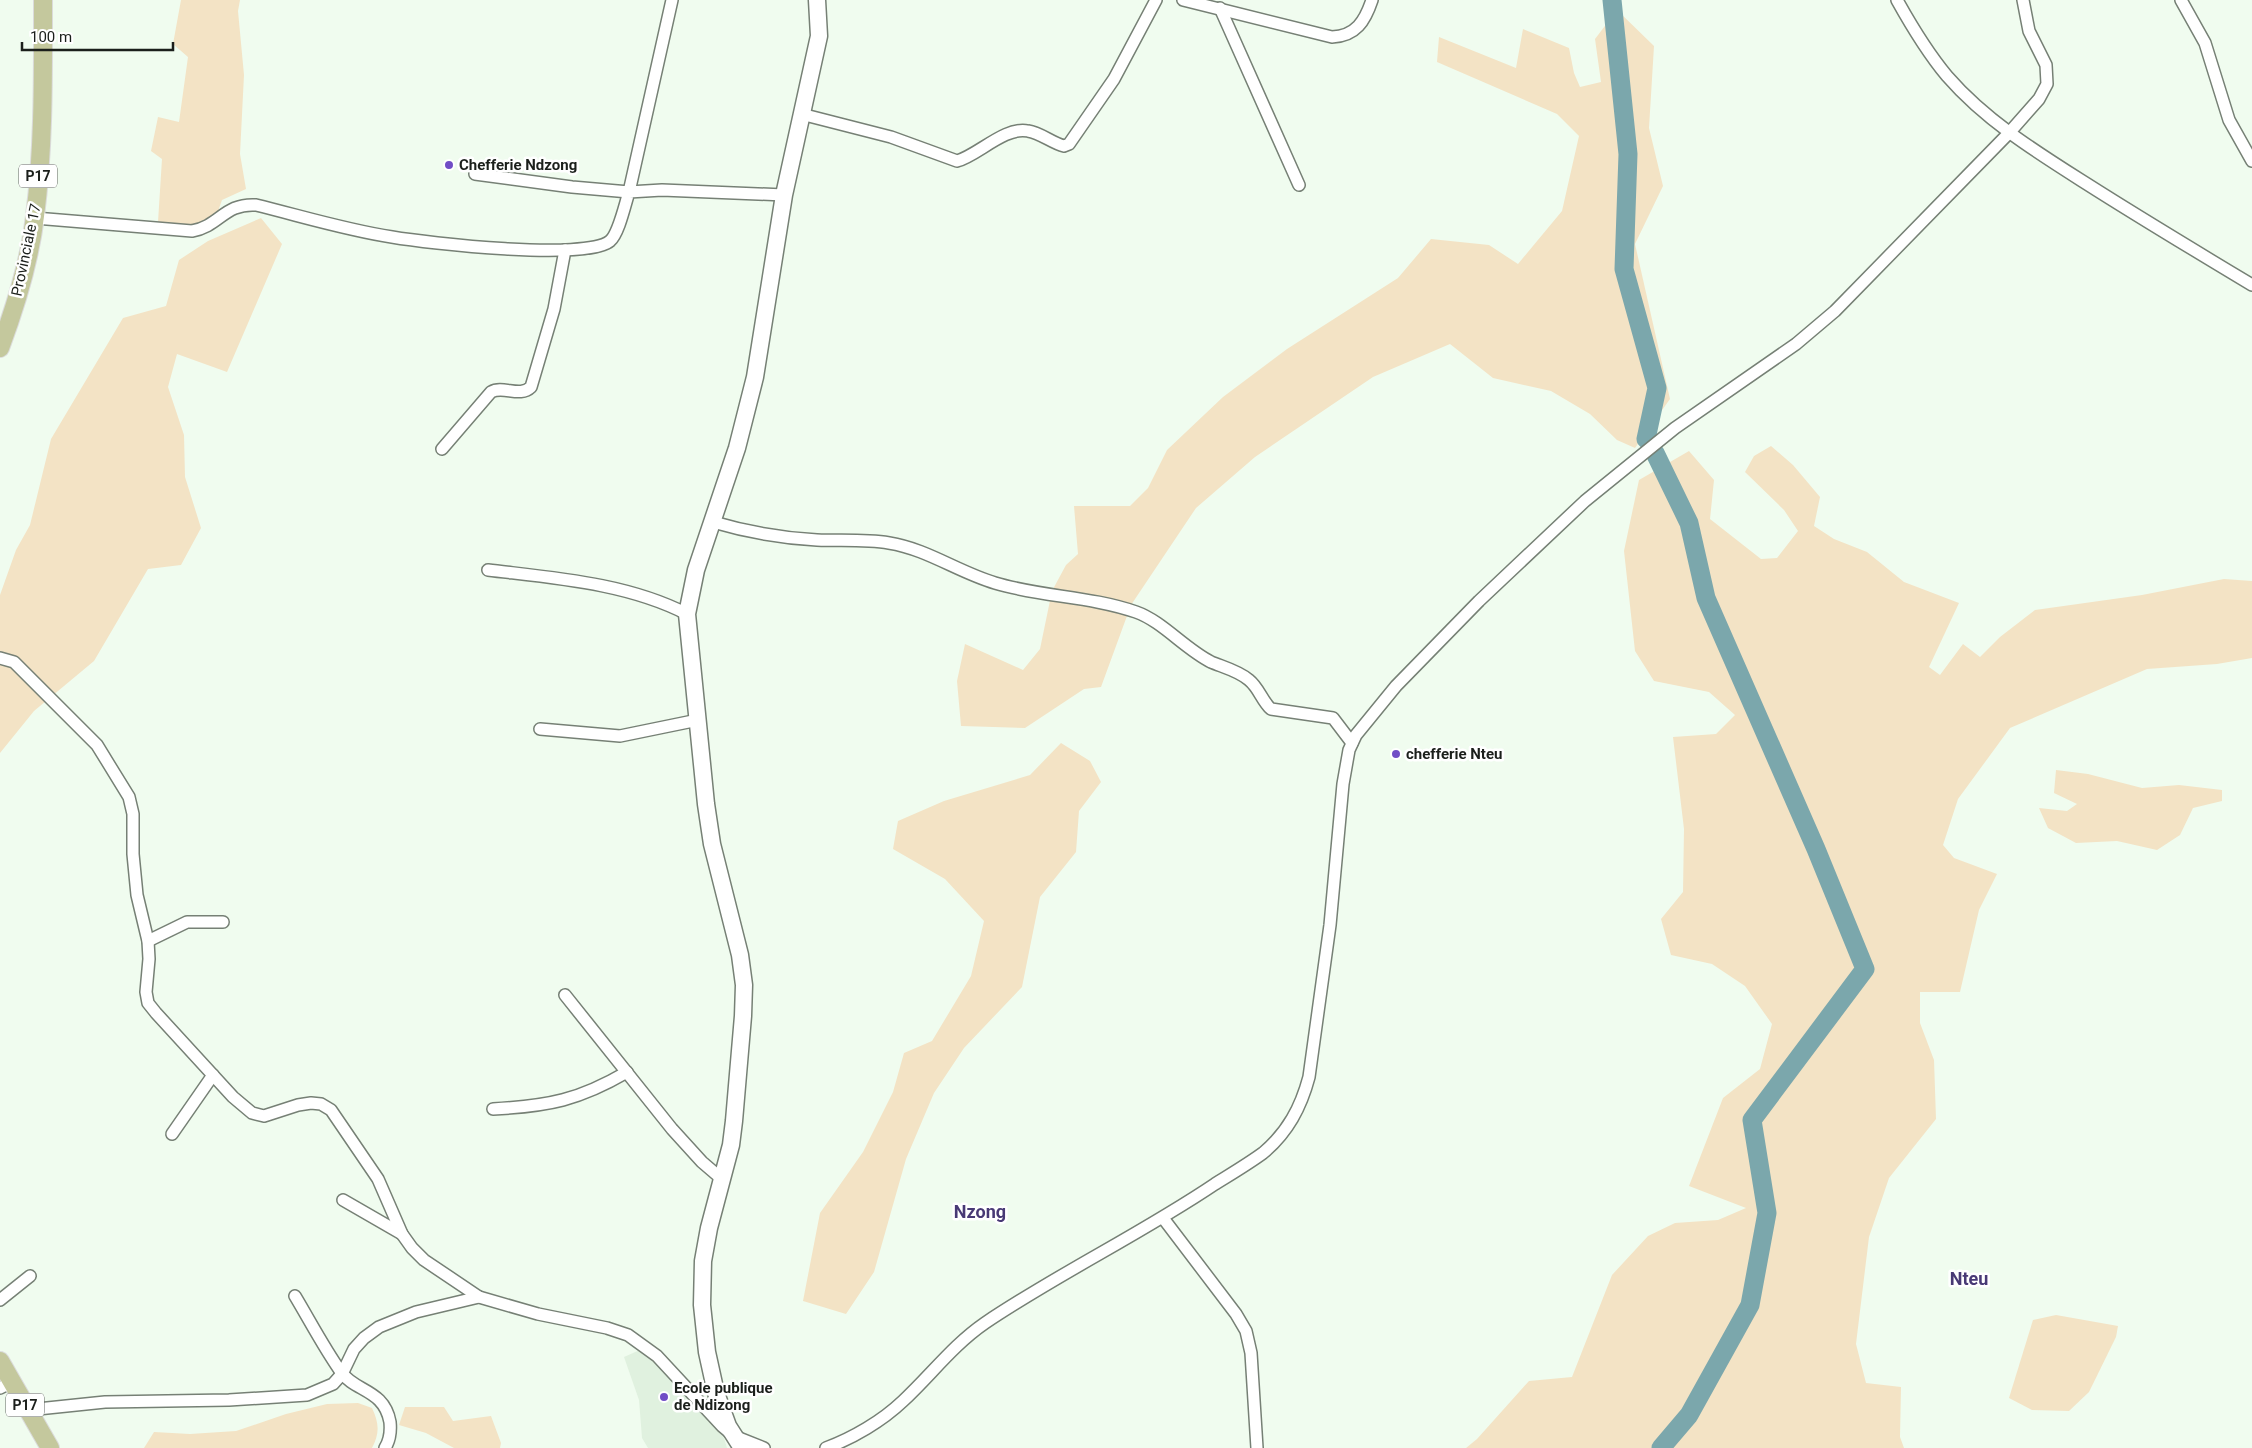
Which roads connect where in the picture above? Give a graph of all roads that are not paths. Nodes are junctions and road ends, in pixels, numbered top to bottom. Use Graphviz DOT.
graph roads {
  1 [pos="43,0"];
  2 [pos="672,0"];
  3 [pos="817,0"];
  4 [pos="1156,0"];
  5 [pos="1184,0"];
  6 [pos="1372,0"];
  7 [pos="1897,0"];
  8 [pos="2023,0"];
  9 [pos="2181,0"];
  10 [pos="1220,8"];
  11 [pos="801,114"];
  12 [pos="2009,133"];
  13 [pos="2252,161"];
  14 [pos="476,174"];
  15 [pos="1299,185"];
  16 [pos="628,192"];
  17 [pos="784,195"];
  18 [pos="35,218"];
  19 [pos="565,250"];
  20 [pos="2252,285"];
  21 [pos="0,348"];
  22 [pos="442,449"];
  23 [pos="713,522"];
  24 [pos="488,570"];
  25 [pos="687,614"];
  26 [pos="0,658"];
  27 [pos="698,720"];
  28 [pos="540,729"];
  29 [pos="1352,743"];
  30 [pos="222,922"];
  31 [pos="148,941"];
  32 [pos="565,995"];
  33 [pos="627,1072"];
  34 [pos="213,1075"];
  35 [pos="493,1109"];
  36 [pos="172,1134"];
  37 [pos="723,1180"];
  38 [pos="343,1200"];
  39 [pos="1163,1218"];
  40 [pos="402,1234"];
  41 [pos="30,1276"];
  42 [pos="294,1296"];
  43 [pos="479,1297"];
  44 [pos="0,1300"];
  45 [pos="0,1361"];
  46 [pos="342,1374"];
  47 [pos="6,1385"];
  48 [pos="28,1410"];
  49 [pos="738,1442"];
  50 [pos="50,1448"];
  51 [pos="385,1448"];
  52 [pos="764,1448"];
  53 [pos="826,1448"];
  54 [pos="1257,1448"];
  1 -- 18 [label="main road, Provinciale 17 / P17"];
  2 -- 16 [label="street"];
  3 -- 11 [label="street"];
  4 -- 11 [label="street"];
  5 -- 10 [label="street"];
  6 -- 10 [label="street"];
  7 -- 12 [label="street"];
  8 -- 12 [label="street"];
  9 -- 13 [label="street"];
  10 -- 15 [label="street"];
  11 -- 17 [label="street"];
  12 -- 20 [label="street"];
  12 -- 29 [label="street"];
  14 -- 16 [label="street"];
  16 -- 17 [label="street"];
  16 -- 19 [label="street"];
  17 -- 23 [label="street"];
  18 -- 19 [label="street"];
  18 -- 21 [label="main road, Provinciale 17 / P17"];
  19 -- 22 [label="street"];
  23 -- 25 [label="street"];
  23 -- 29 [label="street"];
  24 -- 25 [label="street"];
  25 -- 27 [label="street"];
  26 -- 31 [label="street"];
  27 -- 28 [label="street"];
  27 -- 37 [label="street"];
  29 -- 39 [label="street"];
  30 -- 31 [label="street"];
  31 -- 34 [label="street"];
  32 -- 33 [label="street"];
  33 -- 35 [label="street"];
  33 -- 37 [label="street"];
  34 -- 36 [label="street"];
  34 -- 40 [label="street"];
  37 -- 49 [label="street"];
  38 -- 40 [label="street"];
  39 -- 53 [label="street"];
  39 -- 54 [label="street"];
  40 -- 43 [label="street"];
  41 -- 44 [label="street"];
  42 -- 46 [label="street"];
  43 -- 46 [label="street"];
  43 -- 49 [label="street"];
  45 -- 47 [label="main road, P17"];
  46 -- 48 [label="street"];
  46 -- 51 [label="street"];
  47 -- 48 [label="main road, P17"];
  48 -- 50 [label="main road, P17"];
  49 -- 52 [label="street"];
}
